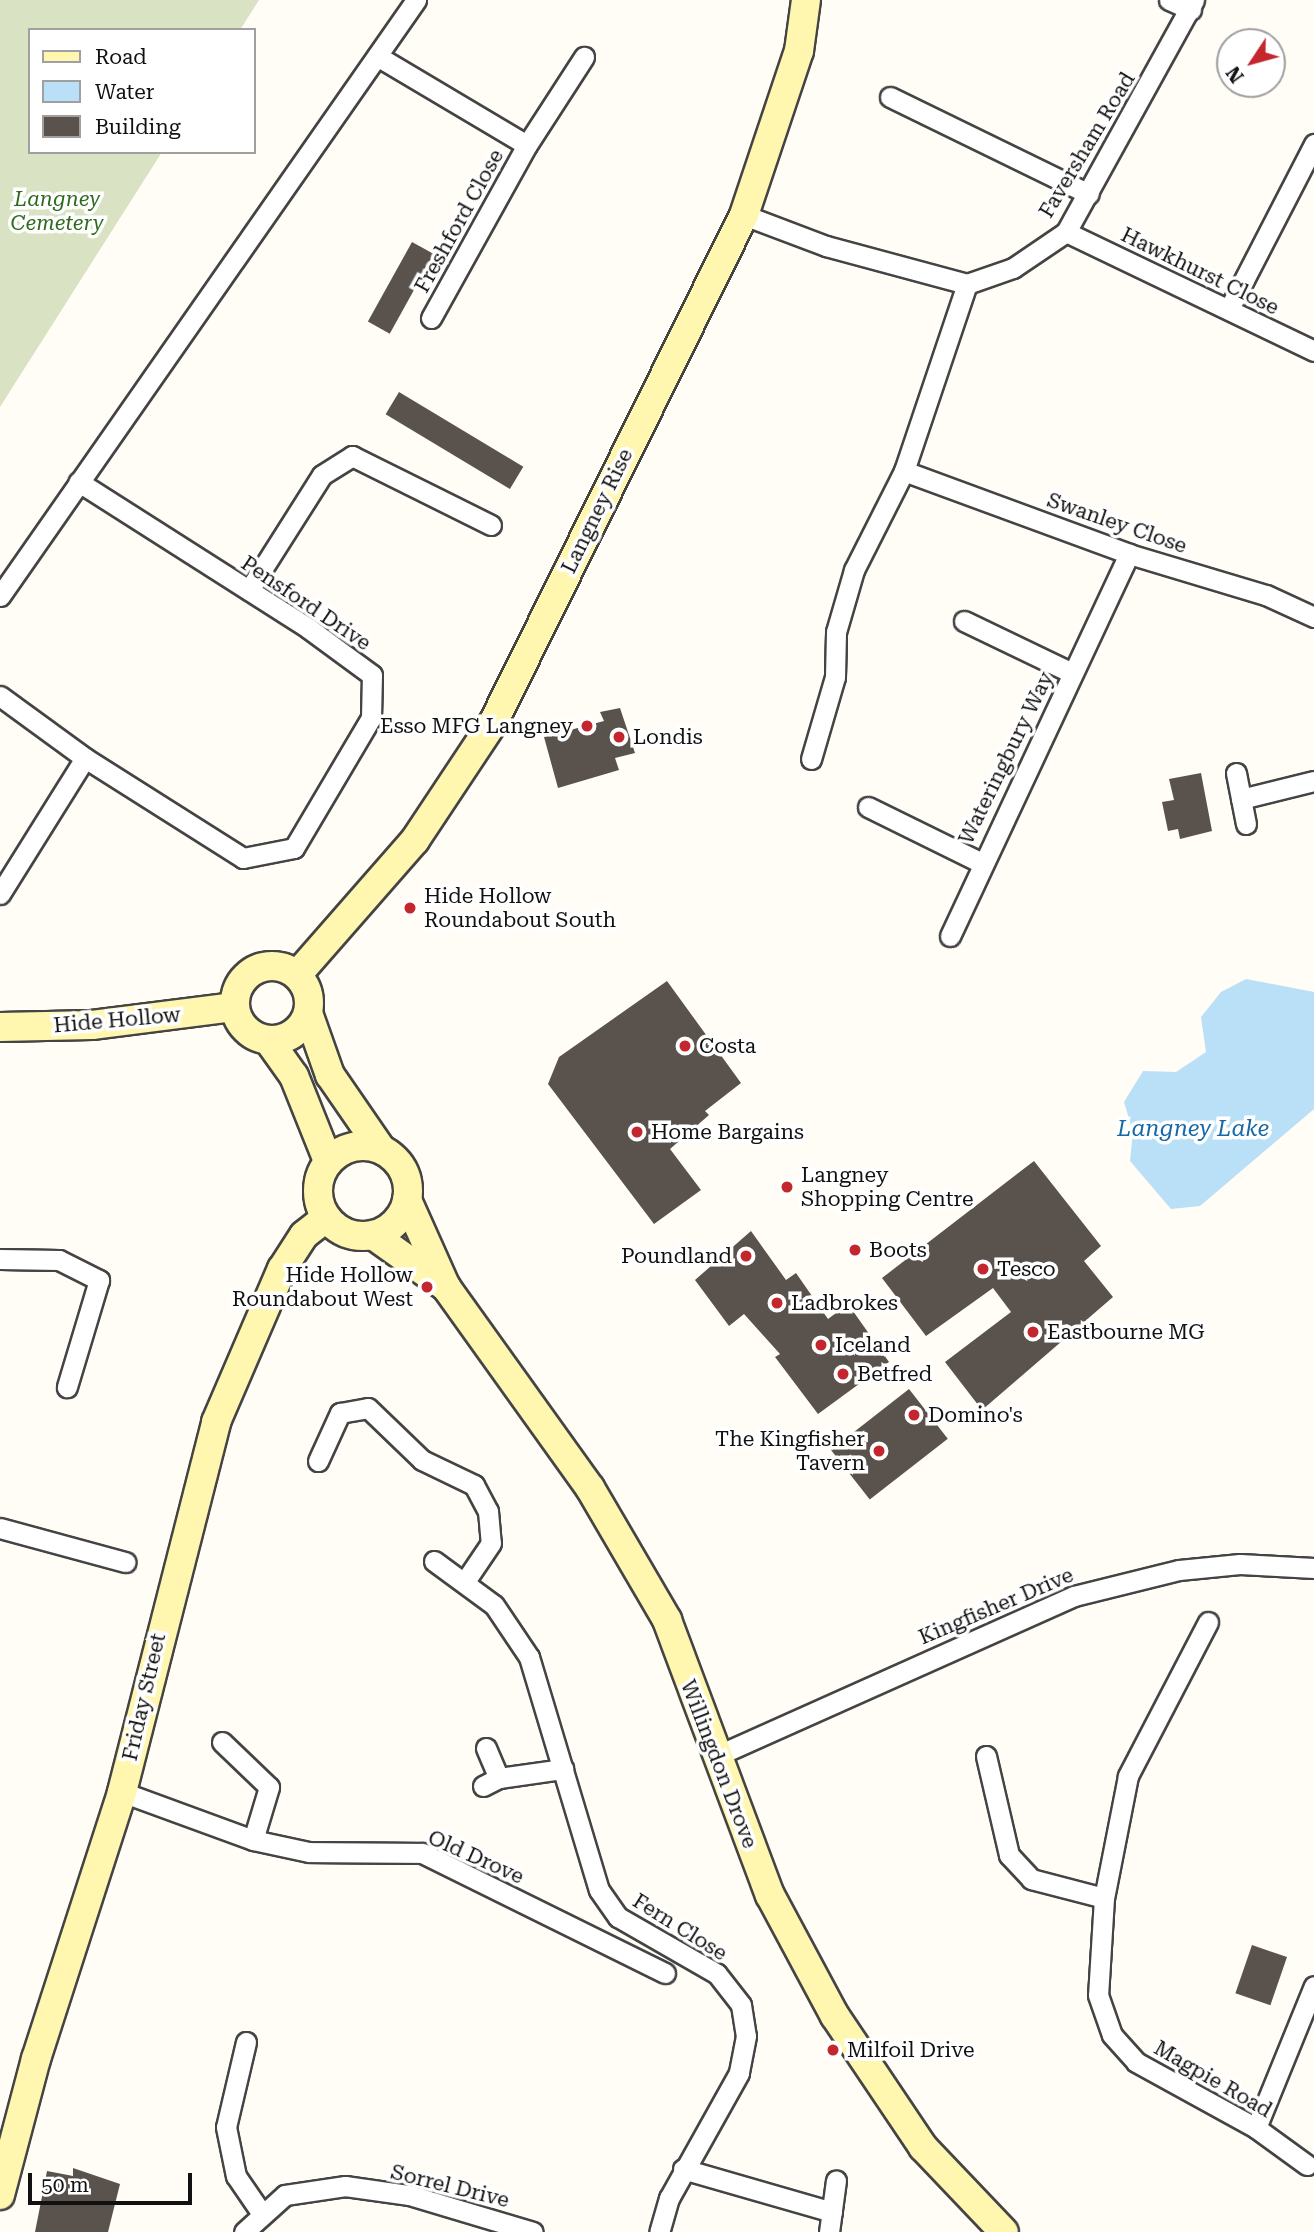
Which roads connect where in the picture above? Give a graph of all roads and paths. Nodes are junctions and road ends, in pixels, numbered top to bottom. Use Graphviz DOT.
graph roads {
  1 [pos="416,0"];
  2 [pos="806,0"];
  3 [pos="1169,0"];
  4 [pos="1193,5"];
  5 [pos="377,56"];
  6 [pos="584,57"];
  7 [pos="890,97"];
  8 [pos="1314,144"];
  9 [pos="527,145"];
  10 [pos="1089,194"];
  11 [pos="744,215"];
  12 [pos="1066,232"];
  13 [pos="967,284"];
  14 [pos="1229,309"];
  15 [pos="431,318"];
  16 [pos="1314,351"];
  17 [pos="904,471"];
  18 [pos="79,482"];
  19 [pos="491,525"];
  20 [pos="1129,554"];
  21 [pos="249,590"];
  22 [pos="0,596"];
  23 [pos="1314,617"];
  24 [pos="964,621"];
  25 [pos="1072,673"];
  26 [pos="0,696"];
  27 [pos="85,758"];
  28 [pos="811,759"];
  29 [pos="1236,773"];
  30 [pos="1314,781"];
  31 [pos="1241,799"];
  32 [pos="868,807"];
  33 [pos="1246,824"];
  34 [pos="981,862"];
  35 [pos="0,894"];
  36 [pos="950,936"];
  37 [pos="297,975"];
  38 [pos="235,1007"];
  39 [pos="308,1013"];
  40 [pos="0,1027"];
  41 [pos="269,1041"];
  42 [pos="381,1149"];
  43 [pos="328,1161"];
  44 [pos="407,1200"];
  45 [pos="326,1218"];
  46 [pos="373,1235"];
  47 [pos="0,1259"];
  48 [pos="446,1287"];
  49 [pos="67,1387"];
  50 [pos="318,1461"];
  51 [pos="0,1528"];
  52 [pos="434,1561"];
  53 [pos="125,1562"];
  54 [pos="1314,1568"];
  55 [pos="466,1580"];
  56 [pos="1208,1622"];
  57 [pos="222,1742"];
  58 [pos="486,1748"];
  59 [pos="986,1756"];
  60 [pos="714,1757"];
  61 [pos="563,1769"];
  62 [pos="122,1792"];
  63 [pos="253,1840"];
  64 [pos="1104,1898"];
  65 [pos="665,1973"];
  66 [pos="1314,1986"];
  67 [pos="246,2042"];
  68 [pos="1256,2128"];
  69 [pos="1307,2165"];
  70 [pos="684,2169"];
  71 [pos="836,2180"];
  72 [pos="0,2195"];
  73 [pos="832,2212"];
  74 [pos="262,2214"];
  75 [pos="993,2229"];
  76 [pos="244,2232"];
  77 [pos="533,2232"];
  78 [pos="659,2232"];
  79 [pos="829,2232"];
  1 -- 5 [label="street"];
  2 -- 11 [label="main road, Langney Rise"];
  3 -- 4 [label="street"];
  4 -- 10 [label="street, Faversham Road"];
  5 -- 9 [label="street, Freshford Close"];
  5 -- 18 [label="street"];
  6 -- 9 [label="street, Freshford Close"];
  7 -- 10 [label="street"];
  8 -- 14 [label="street"];
  9 -- 15 [label="street, Freshford Close"];
  10 -- 12 [label="street, Faversham Road"];
  11 -- 13 [label="street"];
  11 -- 37 [label="main road, Langney Rise"];
  12 -- 13 [label="street, Faversham Road"];
  12 -- 14 [label="street, Hawkhurst Close"];
  13 -- 17 [label="street"];
  14 -- 16 [label="street, Hawkhurst Close"];
  17 -- 20 [label="street, Swanley Close"];
  17 -- 28 [label="street"];
  18 -- 21 [label="street, Pensford Drive"];
  18 -- 22 [label="street"];
  19 -- 21 [label="street"];
  20 -- 23 [label="street, Swanley Close"];
  20 -- 25 [label="street, Wateringbury Way"];
  21 -- 27 [label="street, Pensford Drive"];
  24 -- 25 [label="street, Wateringbury Way"];
  25 -- 34 [label="street, Wateringbury Way"];
  26 -- 27 [label="street, Pensford Drive"];
  27 -- 35 [label="street"];
  29 -- 31 [label="street"];
  30 -- 31 [label="street"];
  31 -- 33 [label="street"];
  32 -- 34 [label="street, Wateringbury Way"];
  34 -- 36 [label="street, Wateringbury Way"];
  37 -- 38 [label="main road"];
  37 -- 39 [label="main road"];
  38 -- 40 [label="main road, Hide Hollow"];
  38 -- 41 [label="main road"];
  39 -- 41 [label="main road"];
  39 -- 42 [label="main road"];
  41 -- 43 [label="main road"];
  42 -- 43 [label="main road"];
  42 -- 44 [label="main road"];
  43 -- 45 [label="main road"];
  44 -- 46 [label="main road"];
  44 -- 48 [label="main road, Willingdon Drove"];
  45 -- 46 [label="main road"];
  45 -- 62 [label="main road, Friday Street"];
  46 -- 48 [label="main road, Willingdon Drove"];
  47 -- 49 [label="street"];
  48 -- 60 [label="main road, Willingdon Drove"];
  50 -- 55 [label="street"];
  51 -- 53 [label="street"];
  52 -- 55 [label="street, Fern Close"];
  54 -- 60 [label="street, Kingfisher Drive"];
  55 -- 61 [label="street, Fern Close"];
  56 -- 64 [label="street, Magpie Road"];
  57 -- 63 [label="street"];
  58 -- 61 [label="street"];
  59 -- 64 [label="street"];
  60 -- 75 [label="main road, Willingdon Drove"];
  61 -- 70 [label="street, Fern Close"];
  62 -- 63 [label="street, Old Drove"];
  62 -- 72 [label="main road, Friday Street"];
  63 -- 65 [label="street, Old Drove"];
  64 -- 68 [label="street, Magpie Road"];
  66 -- 68 [label="street"];
  67 -- 74 [label="street"];
  68 -- 69 [label="street, Magpie Road"];
  70 -- 73 [label="street"];
  70 -- 78 [label="street, Fern Close"];
  71 -- 73 [label="street"];
  73 -- 79 [label="street"];
  74 -- 76 [label="street, Sorrel Drive"];
  74 -- 77 [label="street, Sorrel Drive"];
}
